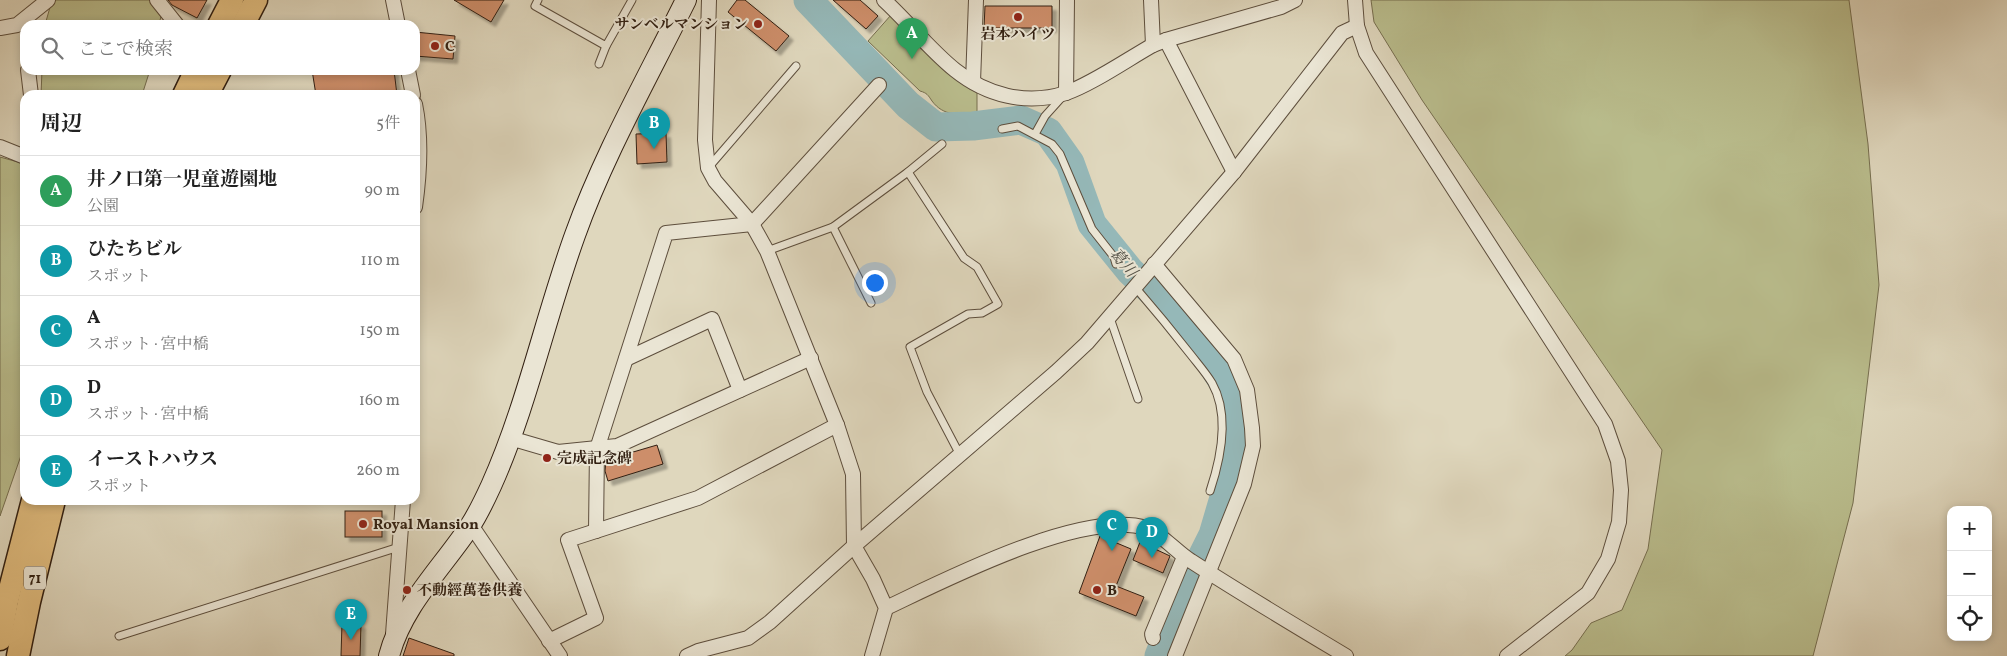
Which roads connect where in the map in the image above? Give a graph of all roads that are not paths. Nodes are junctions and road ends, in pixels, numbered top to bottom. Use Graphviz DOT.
graph roads {
  1 [pos="48,0"];
  2 [pos="157,0"];
  3 [pos="232,0"];
  4 [pos="256,0"];
  5 [pos="393,0"];
  6 [pos="538,0"];
  7 [pos="632,0"];
  8 [pos="686,0"];
  9 [pos="709,0"];
  10 [pos="884,0"];
  11 [pos="976,0"];
  12 [pos="1067,0"];
  13 [pos="1151,0"];
  14 [pos="1295,0"];
  15 [pos="1355,0"];
  16 [pos="899,6"];
  17 [pos="23,20"];
  18 [pos="173,20"];
  19 [pos="222,20"];
  20 [pos="246,20"];
  21 [pos="397,20"];
  22 [pos="20,22"];
  23 [pos="1357,26"];
  24 [pos="0,28"];
  25 [pos="1166,40"];
  26 [pos="1153,45"];
  27 [pos="606,46"];
  28 [pos="599,64"];
  29 [pos="796,66"];
  30 [pos="29,75"];
  31 [pos="194,75"];
  32 [pos="409,75"];
  33 [pos="973,82"];
  34 [pos="879,85"];
  35 [pos="30,90"];
  36 [pos="186,90"];
  37 [pos="412,90"];
  38 [pos="1066,93"];
  39 [pos="1002,129"];
  40 [pos="1035,134"];
  41 [pos="942,144"];
  42 [pos="0,147"];
  43 [pos="20,155"];
  44 [pos="708,168"];
  45 [pos="908,172"];
  46 [pos="1234,172"];
  47 [pos="752,224"];
  48 [pos="833,227"];
  49 [pos="767,251"];
  50 [pos="1116,264"];
  51 [pos="1154,264"];
  52 [pos="1136,286"];
  53 [pos="871,303"];
  54 [pos="1110,317"];
  55 [pos="811,358"];
  56 [pos="626,359"];
  57 [pos="740,390"];
  58 [pos="1138,399"];
  59 [pos="837,425"];
  60 [pos="510,438"];
  61 [pos="597,449"];
  62 [pos="960,455"];
  63 [pos="1210,491"];
  64 [pos="32,505"];
  65 [pos="53,505"];
  66 [pos="403,505"];
  67 [pos="471,524"];
  68 [pos="596,531"];
  69 [pos="854,546"];
  70 [pos="399,547"];
  71 [pos="1184,557"];
  72 [pos="1209,573"];
  73 [pos="886,608"];
  74 [pos="119,636"];
  75 [pos="1153,638"];
  76 [pos="0,639"];
  77 [pos="549,641"];
  78 [pos="390,649"];
  79 [pos="18,656"];
  80 [pos="560,656"];
  81 [pos="687,656"];
  82 [pos="872,656"];
  83 [pos="1175,656"];
  84 [pos="1346,656"];
  85 [pos="1507,656"];
  1 -- 17 [label="street"];
  2 -- 18 [label="street"];
  3 -- 19 [label="main road"];
  4 -- 20 [label="main road"];
  5 -- 21 [label="street"];
  6 -- 27 [label="lane"];
  7 -- 27 [label="lane"];
  8 -- 60 [label="street"];
  9 -- 44 [label="street"];
  10 -- 16 [label="street"];
  11 -- 33 [label="street"];
  12 -- 38 [label="street"];
  13 -- 26 [label="street"];
  14 -- 25 [label="street"];
  15 -- 23 [label="street"];
  16 -- 33 [label="street"];
  22 -- 24 [label="street"];
  23 -- 46 [label="street"];
  23 -- 85 [label="street"];
  25 -- 26 [label="street"];
  25 -- 46 [label="street"];
  26 -- 38 [label="street"];
  27 -- 28 [label="lane"];
  29 -- 44 [label="lane"];
  30 -- 35 [label="street"];
  31 -- 36 [label="main road"];
  32 -- 37 [label="street"];
  33 -- 38 [label="street"];
  34 -- 47 [label="street"];
  38 -- 40 [label="lane"];
  39 -- 40 [label="lane"];
  40 -- 50 [label="lane"];
  41 -- 45 [label="lane"];
  42 -- 43 [label="street"];
  44 -- 47 [label="street"];
  45 -- 48 [label="lane"];
  45 -- 62 [label="lane"];
  46 -- 51 [label="street"];
  47 -- 49 [label="street"];
  47 -- 56 [label="street"];
  48 -- 49 [label="lane"];
  48 -- 53 [label="lane"];
  49 -- 55 [label="street"];
  51 -- 52 [label="street"];
  51 -- 72 [label="street"];
  52 -- 54 [label="street"];
  52 -- 63 [label="lane"];
  54 -- 58 [label="lane"];
  54 -- 62 [label="street"];
  55 -- 57 [label="street"];
  55 -- 59 [label="street"];
  56 -- 57 [label="street"];
  56 -- 61 [label="street"];
  57 -- 61 [label="street"];
  59 -- 68 [label="street"];
  59 -- 69 [label="street"];
  60 -- 61 [label="street"];
  60 -- 67 [label="street"];
  61 -- 68 [label="street"];
  62 -- 69 [label="street"];
  64 -- 76 [label="main road, 71"];
  65 -- 79 [label="main road, 71"];
  66 -- 70 [label="street"];
  67 -- 77 [label="street"];
  67 -- 78 [label="street"];
  68 -- 77 [label="street"];
  69 -- 73 [label="street"];
  69 -- 81 [label="street"];
  70 -- 74 [label="lane"];
  70 -- 78 [label="street"];
  71 -- 72 [label="street"];
  71 -- 73 [label="street"];
  71 -- 75 [label="street"];
  72 -- 83 [label="street"];
  72 -- 84 [label="street"];
  73 -- 82 [label="street"];
  77 -- 80 [label="street"];
}
